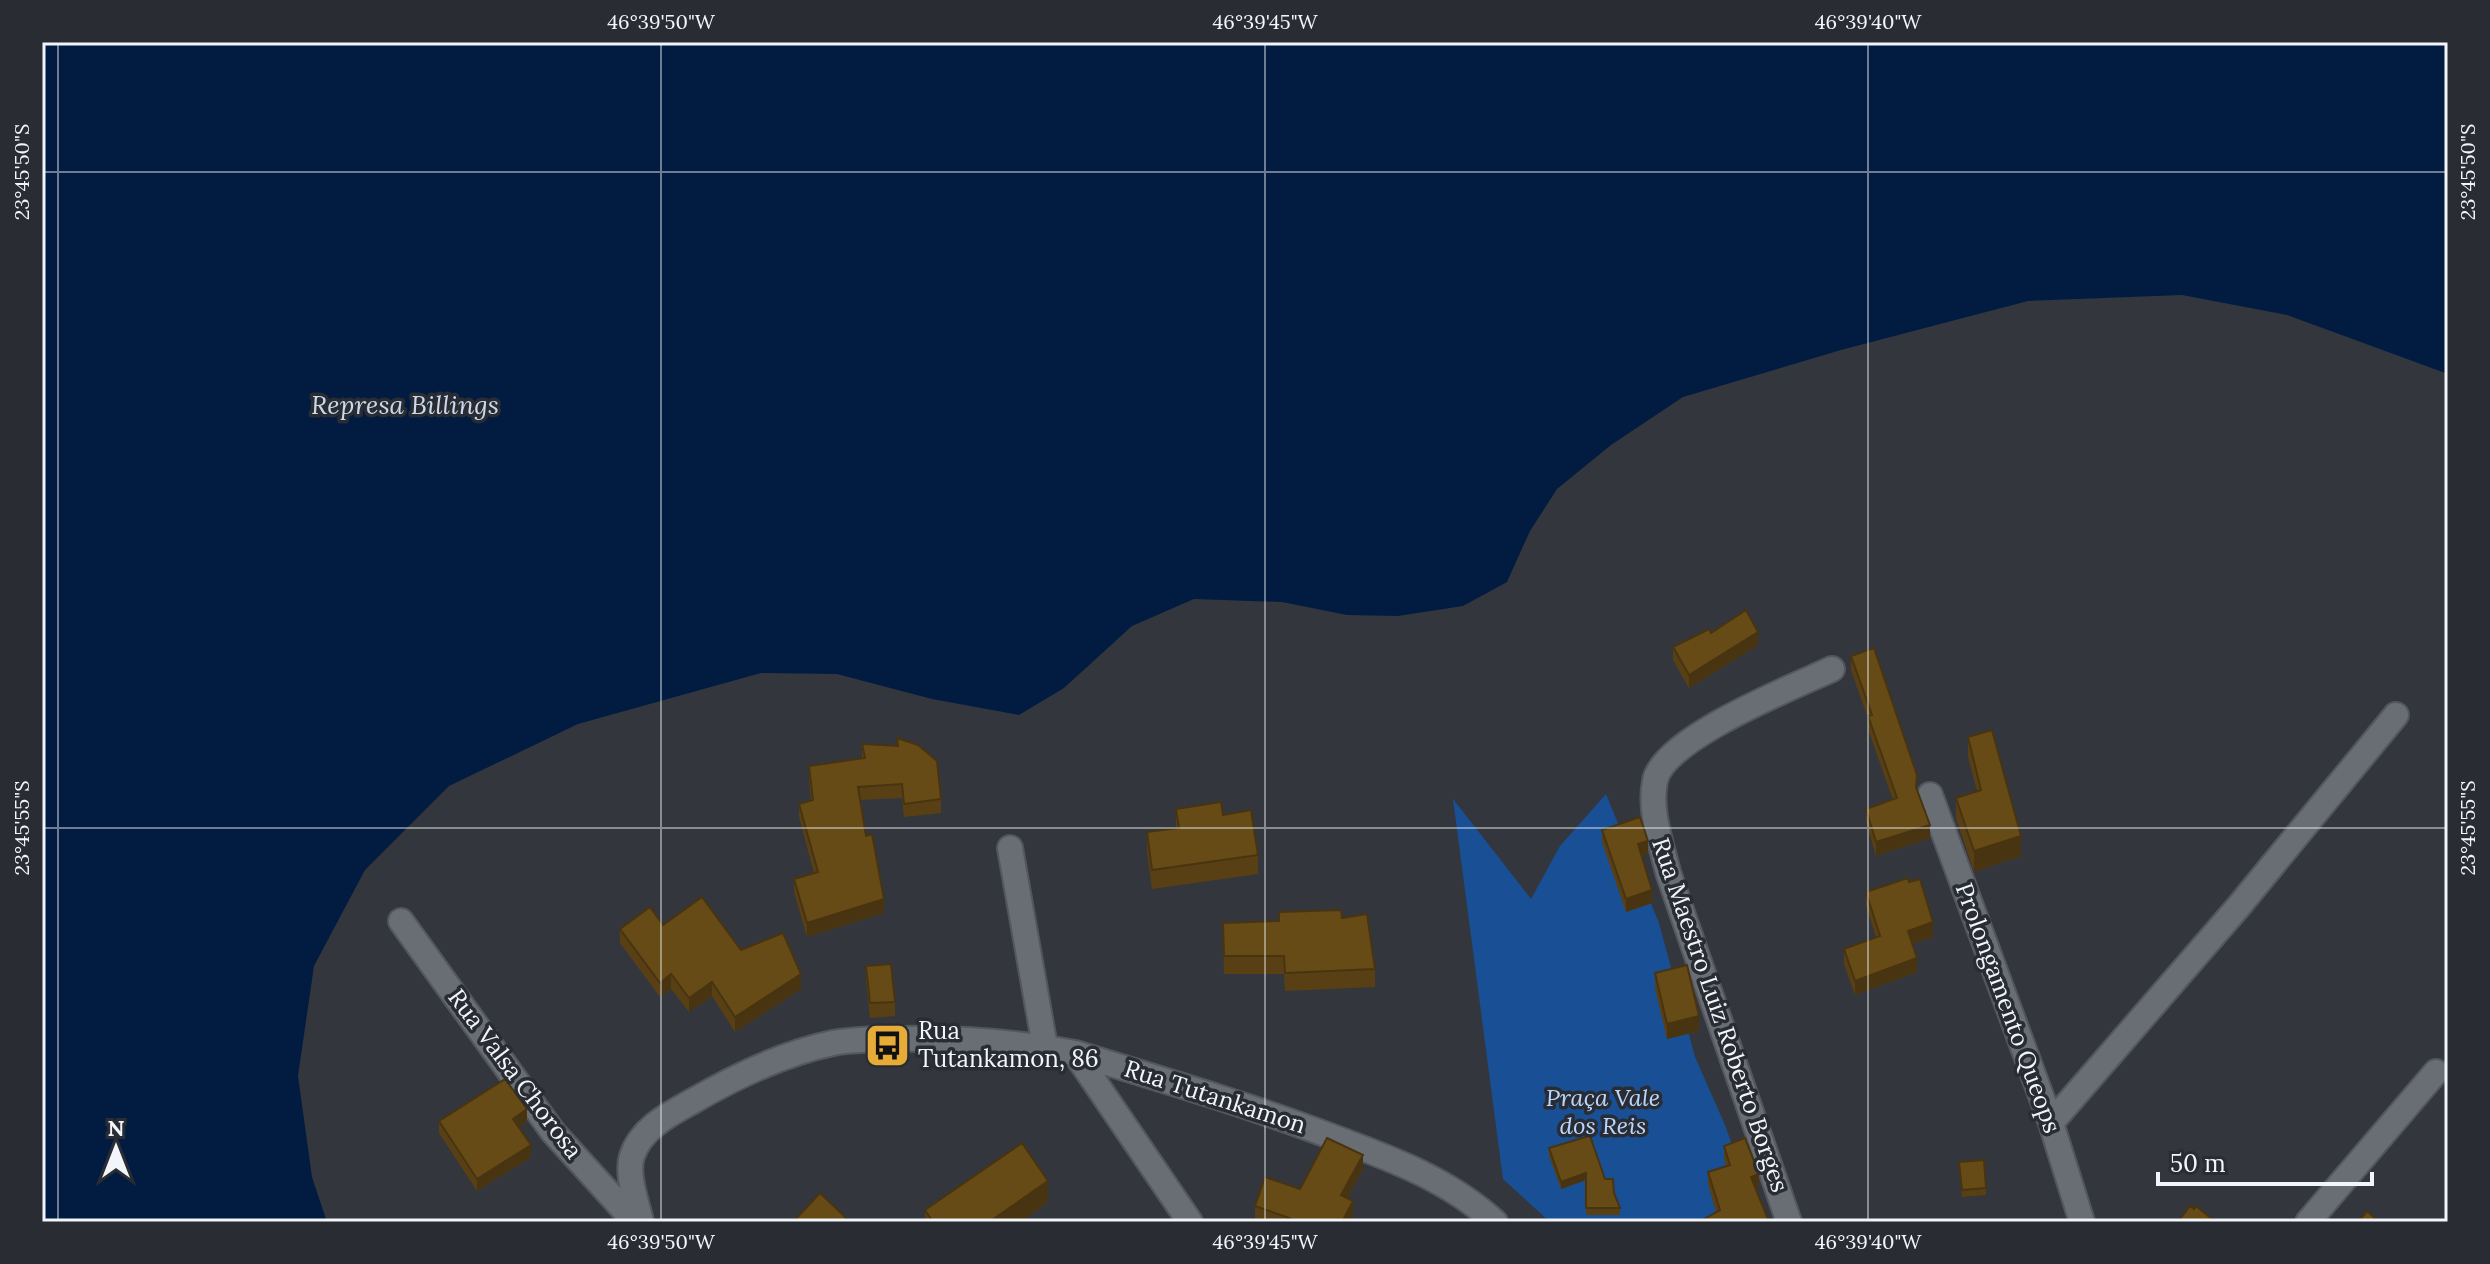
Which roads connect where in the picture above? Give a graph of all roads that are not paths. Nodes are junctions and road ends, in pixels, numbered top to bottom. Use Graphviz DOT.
graph roads {
  1 [pos="1832,669"];
  2 [pos="2396,715"];
  3 [pos="1930,795"];
  4 [pos="1010,848"];
  5 [pos="401,921"];
  6 [pos="1045,1047"];
  7 [pos="1075,1053"];
  8 [pos="2436,1072"];
  9 [pos="2051,1123"];
  10 [pos="635,1222"];
  11 [pos="641,1222"];
  12 [pos="1190,1222"];
  13 [pos="1495,1222"];
  14 [pos="1789,1222"];
  15 [pos="2082,1222"];
  16 [pos="2308,1222"];
  1 -- 14 [label="street, Rua Maestro Luiz Roberto Borges"];
  2 -- 9 [label="street"];
  3 -- 9 [label="street, Prolongamento Queops"];
  4 -- 6 [label="street"];
  5 -- 10 [label="street, Rua Valsa Chorosa"];
  6 -- 7 [label="street, Rua Tutankamon"];
  6 -- 11 [label="street, Rua Tutankamon"];
  7 -- 12 [label="street"];
  7 -- 13 [label="street, Rua Tutankamon"];
  8 -- 16 [label="street"];
  9 -- 15 [label="street, Prolongamento Queops"];
}
